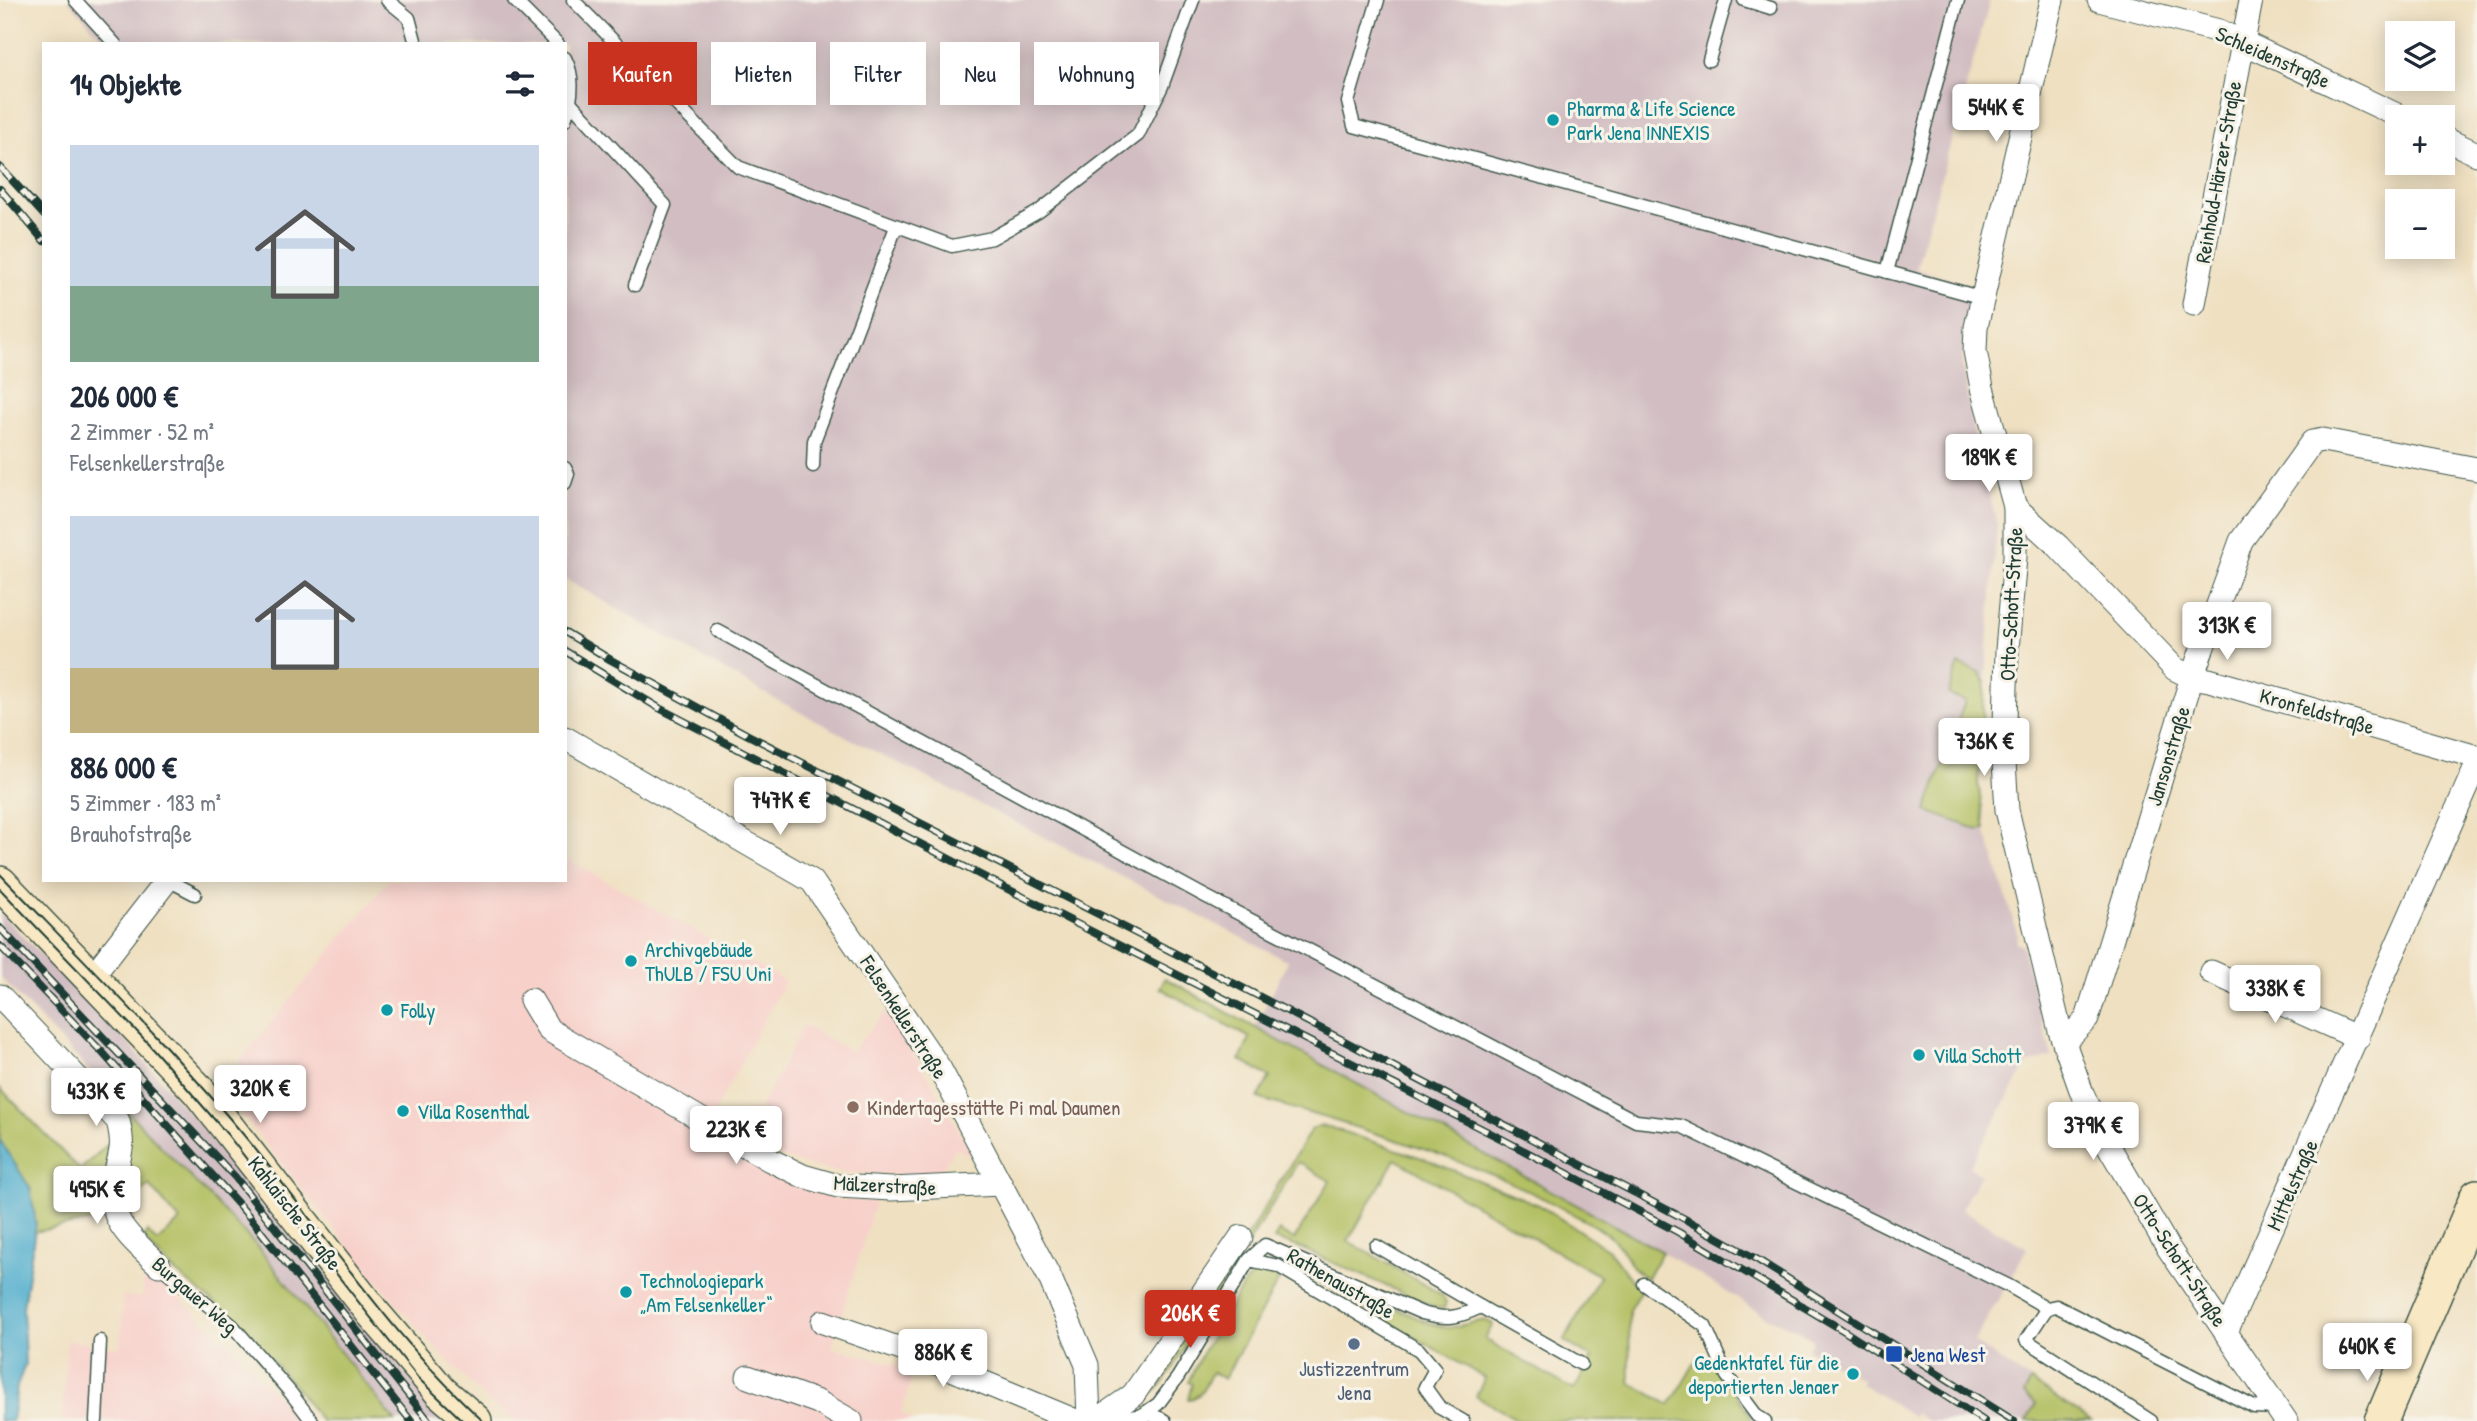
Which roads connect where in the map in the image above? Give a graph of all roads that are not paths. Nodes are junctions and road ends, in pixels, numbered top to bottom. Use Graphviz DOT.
graph roads {
  1 [pos="75,0"];
  2 [pos="387,0"];
  3 [pos="514,0"];
  4 [pos="573,0"];
  5 [pos="1194,0"];
  6 [pos="1378,0"];
  7 [pos="1726,0"];
  8 [pos="1744,0"];
  9 [pos="1958,0"];
  10 [pos="2052,0"];
  11 [pos="2099,0"];
  12 [pos="2251,0"];
  13 [pos="1771,8"];
  14 [pos="2242,40"];
  15 [pos="114,42"];
  16 [pos="415,42"];
  17 [pos="556,42"];
  18 [pos="1709,60"];
  19 [pos="567,62"];
  20 [pos="571,103"];
  21 [pos="2385,109"];
  22 [pos="567,114"];
  23 [pos="2455,144"];
  24 [pos="2477,154"];
  25 [pos="896,227"];
  26 [pos="1887,272"];
  27 [pos="635,285"];
  28 [pos="1983,298"];
  29 [pos="2194,304"];
  30 [pos="813,466"];
  31 [pos="2477,469"];
  32 [pos="2015,507"];
  33 [pos="718,631"];
  34 [pos="2192,677"];
  35 [pos="567,738"];
  36 [pos="2477,757"];
  37 [pos="2477,764"];
  38 [pos="166,882"];
  39 [pos="172,882"];
  40 [pos="0,883"];
  41 [pos="195,894"];
  42 [pos="2211,972"];
  43 [pos="92,977"];
  44 [pos="0,996"];
  45 [pos="531,1000"];
  46 [pos="2358,1038"];
  47 [pos="2064,1042"];
  48 [pos="1001,1184"];
  49 [pos="2477,1196"];
  50 [pos="2472,1235"];
  51 [pos="1241,1237"];
  52 [pos="1376,1247"];
  53 [pos="1249,1260"];
  54 [pos="159,1265"];
  55 [pos="1644,1284"];
  56 [pos="1481,1307"];
  57 [pos="2047,1308"];
  58 [pos="823,1322"];
  59 [pos="2226,1332"];
  60 [pos="100,1341"];
  61 [pos="1581,1364"];
  62 [pos="748,1377"];
  63 [pos="1142,1415"];
  64 [pos="2282,1415"];
  65 [pos="1759,1419"];
  66 [pos="96,1421"];
  67 [pos="312,1421"];
  68 [pos="475,1421"];
  69 [pos="851,1421"];
  70 [pos="1076,1421"];
  71 [pos="1088,1421"];
  72 [pos="1096,1421"];
  73 [pos="1112,1421"];
  74 [pos="1165,1421"];
  75 [pos="1463,1421"];
  76 [pos="2151,1421"];
  77 [pos="2381,1421"];
  1 -- 15 [label="lane"];
  2 -- 16 [label="lane"];
  3 -- 17 [label="lane"];
  4 -- 25 [label="lane"];
  5 -- 25 [label="lane"];
  6 -- 26 [label="lane"];
  7 -- 18 [label="lane"];
  8 -- 13 [label="lane"];
  9 -- 26 [label="lane"];
  10 -- 28 [label="street, Otto-Schott-Straße"];
  11 -- 14 [label="street, Schleidenstraße"];
  12 -- 14 [label="street, Reinhold-Härzer-Straße"];
  14 -- 21 [label="street, Schleidenstraße"];
  14 -- 29 [label="street, Reinhold-Härzer-Straße"];
  19 -- 20 [label="lane"];
  20 -- 22 [label="lane"];
  20 -- 27 [label="lane"];
  23 -- 24 [label="street"];
  25 -- 30 [label="lane"];
  26 -- 28 [label="lane"];
  28 -- 32 [label="street, Otto-Schott-Straße"];
  31 -- 34 [label="street, Jansonstraße"];
  32 -- 34 [label="street, Kronfeldstraße"];
  32 -- 47 [label="street, Otto-Schott-Straße"];
  33 -- 57 [label="lane, Otto-Schott-Straße"];
  34 -- 36 [label="street, Kronfeldstraße"];
  34 -- 47 [label="street, Jansonstraße"];
  35 -- 48 [label="street, Felsenkellerstraße"];
  37 -- 46 [label="street, Mittelstraße"];
  38 -- 43 [label="street"];
  39 -- 41 [label="lane"];
  40 -- 43 [label="main road, Kahlaische Straße"];
  42 -- 46 [label="street"];
  43 -- 68 [label="main road, Kahlaische Straße"];
  44 -- 54 [label="street, Burgauer Weg"];
  45 -- 48 [label="street, Mälzerstraße"];
  46 -- 59 [label="street, Mittelstraße"];
  47 -- 59 [label="street, Otto-Schott-Straße"];
  48 -- 71 [label="street, Felsenkellerstraße"];
  49 -- 50 [label="main road"];
  50 -- 77 [label="main road"];
  51 -- 72 [label="street"];
  52 -- 56 [label="lane"];
  53 -- 56 [label="lane"];
  53 -- 63 [label="lane"];
  53 -- 75 [label="lane, Rathenaustraße"];
  54 -- 67 [label="lane, Burgauer Weg"];
  55 -- 65 [label="lane"];
  56 -- 61 [label="lane"];
  57 -- 64 [label="lane, Otto-Schott-Straße"];
  57 -- 76 [label="lane"];
  58 -- 70 [label="street"];
  59 -- 64 [label="street, Otto-Schott-Straße"];
  60 -- 66 [label="lane"];
  62 -- 69 [label="street"];
  63 -- 73 [label="lane"];
  63 -- 74 [label="lane"];
}
